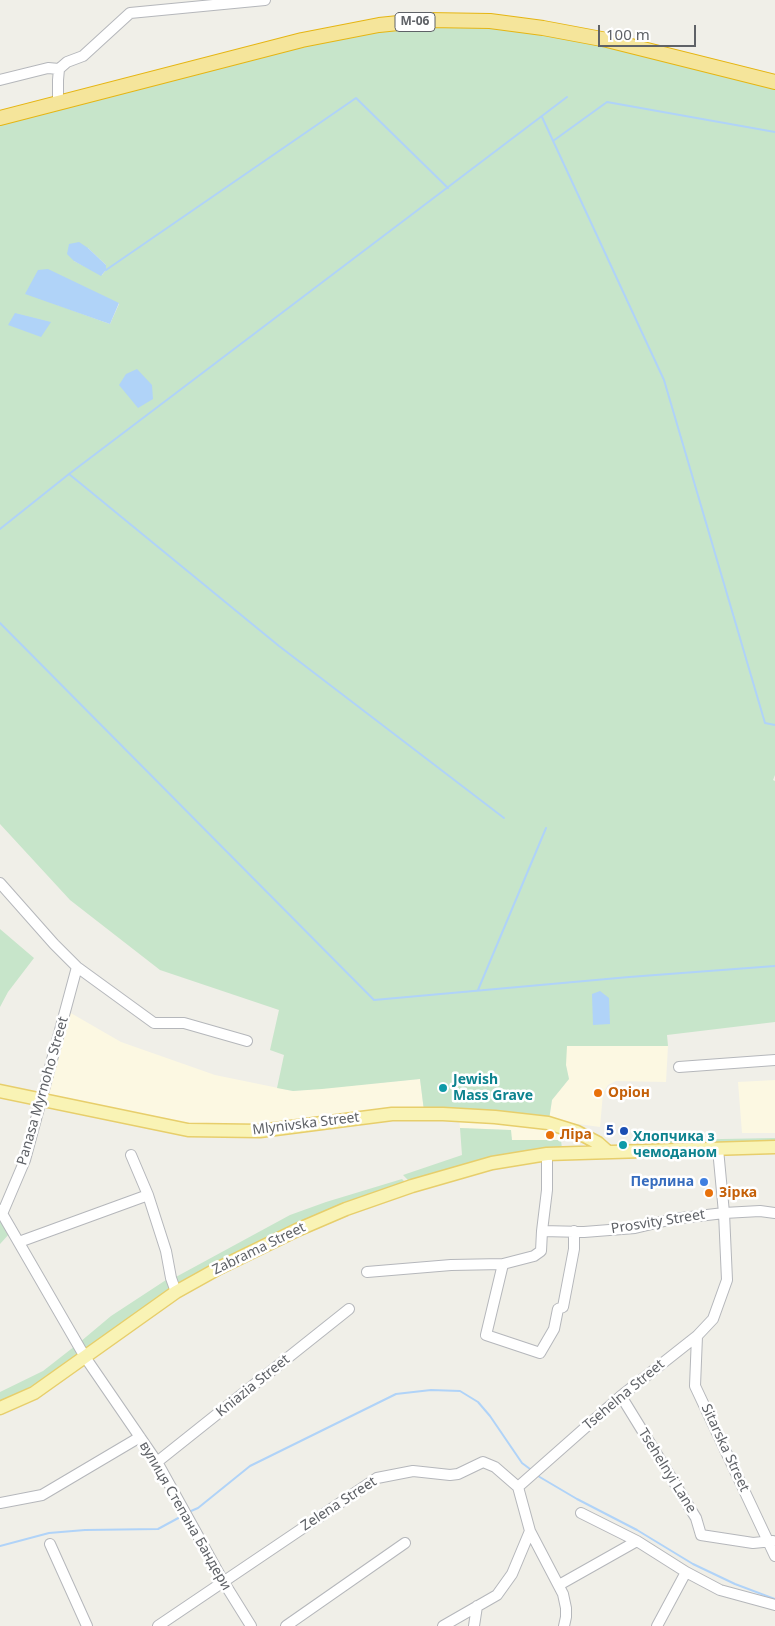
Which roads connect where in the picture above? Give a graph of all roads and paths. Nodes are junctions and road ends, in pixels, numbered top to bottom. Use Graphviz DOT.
graph roads {
  1 [pos="265,0"];
  2 [pos="59,69"];
  3 [pos="0,80"];
  4 [pos="775,82"];
  5 [pos="58,103"];
  6 [pos="0,118"];
  7 [pos="0,883"];
  8 [pos="77,967"];
  9 [pos="247,1041"];
  10 [pos="775,1060"];
  11 [pos="679,1067"];
  12 [pos="0,1091"];
  13 [pos="42,1099"];
  14 [pos="775,1147"];
  15 [pos="718,1148"];
  16 [pos="608,1152"];
  17 [pos="547,1154"];
  18 [pos="130,1155"];
  19 [pos="148,1195"];
  20 [pos="1,1212"];
  21 [pos="724,1213"];
  22 [pos="775,1213"];
  23 [pos="542,1231"];
  24 [pos="574,1231"];
  25 [pos="19,1242"];
  26 [pos="503,1264"];
  27 [pos="367,1272"];
  28 [pos="176,1292"];
  29 [pos="349,1309"];
  30 [pos="697,1336"];
  31 [pos="85,1356"];
  32 [pos="621,1396"];
  33 [pos="0,1408"];
  34 [pos="140,1437"];
  35 [pos="157,1462"];
  36 [pos="518,1487"];
  37 [pos="0,1503"];
  38 [pos="581,1513"];
  39 [pos="530,1531"];
  40 [pos="637,1541"];
  41 [pos="772,1541"];
  42 [pos="405,1543"];
  43 [pos="50,1544"];
  44 [pos="775,1556"];
  45 [pos="686,1572"];
  46 [pos="223,1581"];
  47 [pos="558,1585"];
  48 [pos="775,1605"];
  49 [pos="477,1606"];
  50 [pos="87,1626"];
  51 [pos="158,1626"];
  52 [pos="251,1626"];
  53 [pos="286,1626"];
  54 [pos="443,1626"];
  55 [pos="474,1626"];
  56 [pos="564,1626"];
  57 [pos="657,1626"];
  1 -- 2 [label="street"];
  2 -- 3 [label="street"];
  2 -- 5 [label="street"];
  4 -- 5 [label="highway, М-06"];
  5 -- 6 [label="highway, М-06"];
  7 -- 8 [label="street"];
  8 -- 9 [label="street"];
  8 -- 13 [label="street, Panasa Myrnoho Street"];
  10 -- 11 [label="street"];
  12 -- 13 [label="main road, Mlynivska Street"];
  13 -- 16 [label="main road, Mlynivska Street"];
  13 -- 20 [label="street, Panasa Myrnoho Street"];
  14 -- 15 [label="main road, Zabrama Street"];
  15 -- 16 [label="main road, Zabrama Street"];
  15 -- 21 [label="street, Tsehelna Street"];
  16 -- 17 [label="main road, Zabrama Street"];
  17 -- 23 [label="street"];
  17 -- 28 [label="main road, Zabrama Street"];
  18 -- 19 [label="street"];
  19 -- 25 [label="street"];
  19 -- 28 [label="street"];
  20 -- 25 [label="street, Panasa Myrnoho Street"];
  21 -- 22 [label="street, Prosvity Street"];
  21 -- 24 [label="street, Prosvity Street"];
  21 -- 30 [label="street, Tsehelna Street"];
  23 -- 24 [label="street, Prosvity Street"];
  23 -- 26 [label="street"];
  24 -- 26 [label="street"];
  25 -- 31 [label="street, Panasa Myrnoho Street"];
  26 -- 27 [label="street"];
  28 -- 31 [label="main road, Zabrama Street"];
  29 -- 35 [label="street, Kniazia Street"];
  30 -- 32 [label="street, Tsehelna Street"];
  30 -- 41 [label="street, Sitarska Street"];
  31 -- 33 [label="main road, Zabrama Street"];
  31 -- 34 [label="street, вулиця Степана Бандери"];
  32 -- 36 [label="street, Tsehelna Street"];
  32 -- 41 [label="street, Tsehelnyi Lane"];
  34 -- 35 [label="street, вулиця Степана Бандери"];
  34 -- 37 [label="street"];
  35 -- 46 [label="street, вулиця Степана Бандери"];
  36 -- 39 [label="street"];
  36 -- 46 [label="street, Zelena Street"];
  38 -- 40 [label="street"];
  39 -- 47 [label="street"];
  39 -- 49 [label="street"];
  40 -- 45 [label="street"];
  40 -- 47 [label="street"];
  41 -- 44 [label="street, Sitarska Street"];
  42 -- 53 [label="street"];
  43 -- 50 [label="street"];
  45 -- 48 [label="street"];
  45 -- 57 [label="street"];
  46 -- 51 [label="street"];
  46 -- 52 [label="street, вулиця Степана Бандери"];
  47 -- 56 [label="street"];
  49 -- 54 [label="street"];
  49 -- 55 [label="street"];
}
